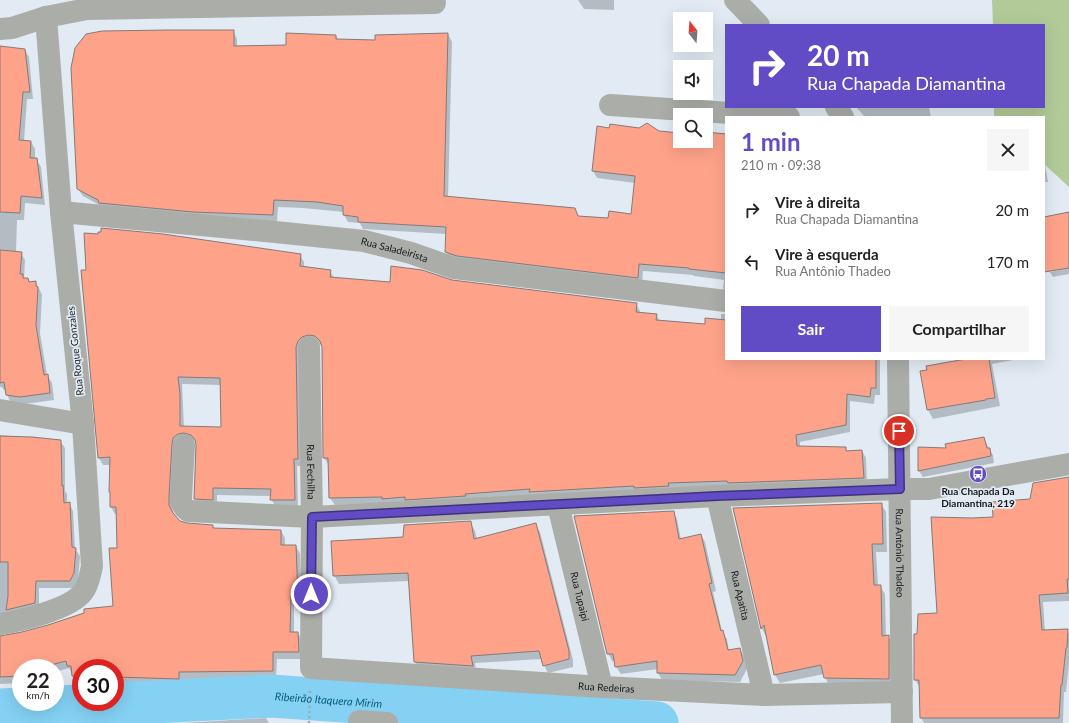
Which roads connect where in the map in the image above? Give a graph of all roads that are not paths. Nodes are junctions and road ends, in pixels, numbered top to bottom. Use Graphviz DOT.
graph roads {
  1 [pos="735,0"];
  2 [pos="435,4"];
  3 [pos="46,17"];
  4 [pos="758,24"];
  5 [pos="0,29"];
  6 [pos="610,105"];
  7 [pos="774,116"];
  8 [pos="61,212"];
  9 [pos="725,301"];
  10 [pos="309,347"];
  11 [pos="898,360"];
  12 [pos="0,410"];
  13 [pos="83,424"];
  14 [pos="184,445"];
  15 [pos="1069,464"];
  16 [pos="900,489"];
  17 [pos="717,496"];
  18 [pos="558,505"];
  19 [pos="312,517"];
  20 [pos="0,624"];
  21 [pos="311,677"];
  22 [pos="602,687"];
  23 [pos="902,692"];
  24 [pos="764,695"];
  25 [pos="903,720"];
  26 [pos="359,721"];
  27 [pos="387,723"];
  1 -- 4 [label="street"];
  2 -- 3 [label="street"];
  3 -- 5 [label="street"];
  3 -- 8 [label="street, Rua Roque Gonzales"];
  6 -- 7 [label="street"];
  8 -- 9 [label="street, Rua Saladeirista"];
  8 -- 13 [label="street, Rua Roque Gonzales"];
  10 -- 19 [label="street, Rua Fechilha"];
  11 -- 16 [label="street, Rua Antônio Thadeo"];
  12 -- 13 [label="street"];
  13 -- 20 [label="street, Rua Roque Gonzales"];
  14 -- 19 [label="street"];
  15 -- 16 [label="street"];
  16 -- 17 [label="street"];
  16 -- 23 [label="street, Rua Antônio Thadeo"];
  17 -- 18 [label="street"];
  17 -- 24 [label="street, Rua Apatita"];
  18 -- 19 [label="street"];
  18 -- 22 [label="street, Rua Tupaipi"];
  19 -- 21 [label="street, Rua Fechilha"];
  21 -- 22 [label="street, Rua Redeiras"];
  22 -- 24 [label="street, Rua Redeiras"];
  23 -- 24 [label="street, Rua Redeiras"];
  23 -- 25 [label="street, Rua Antônio Thadeo"];
  26 -- 27 [label="street"];
}
